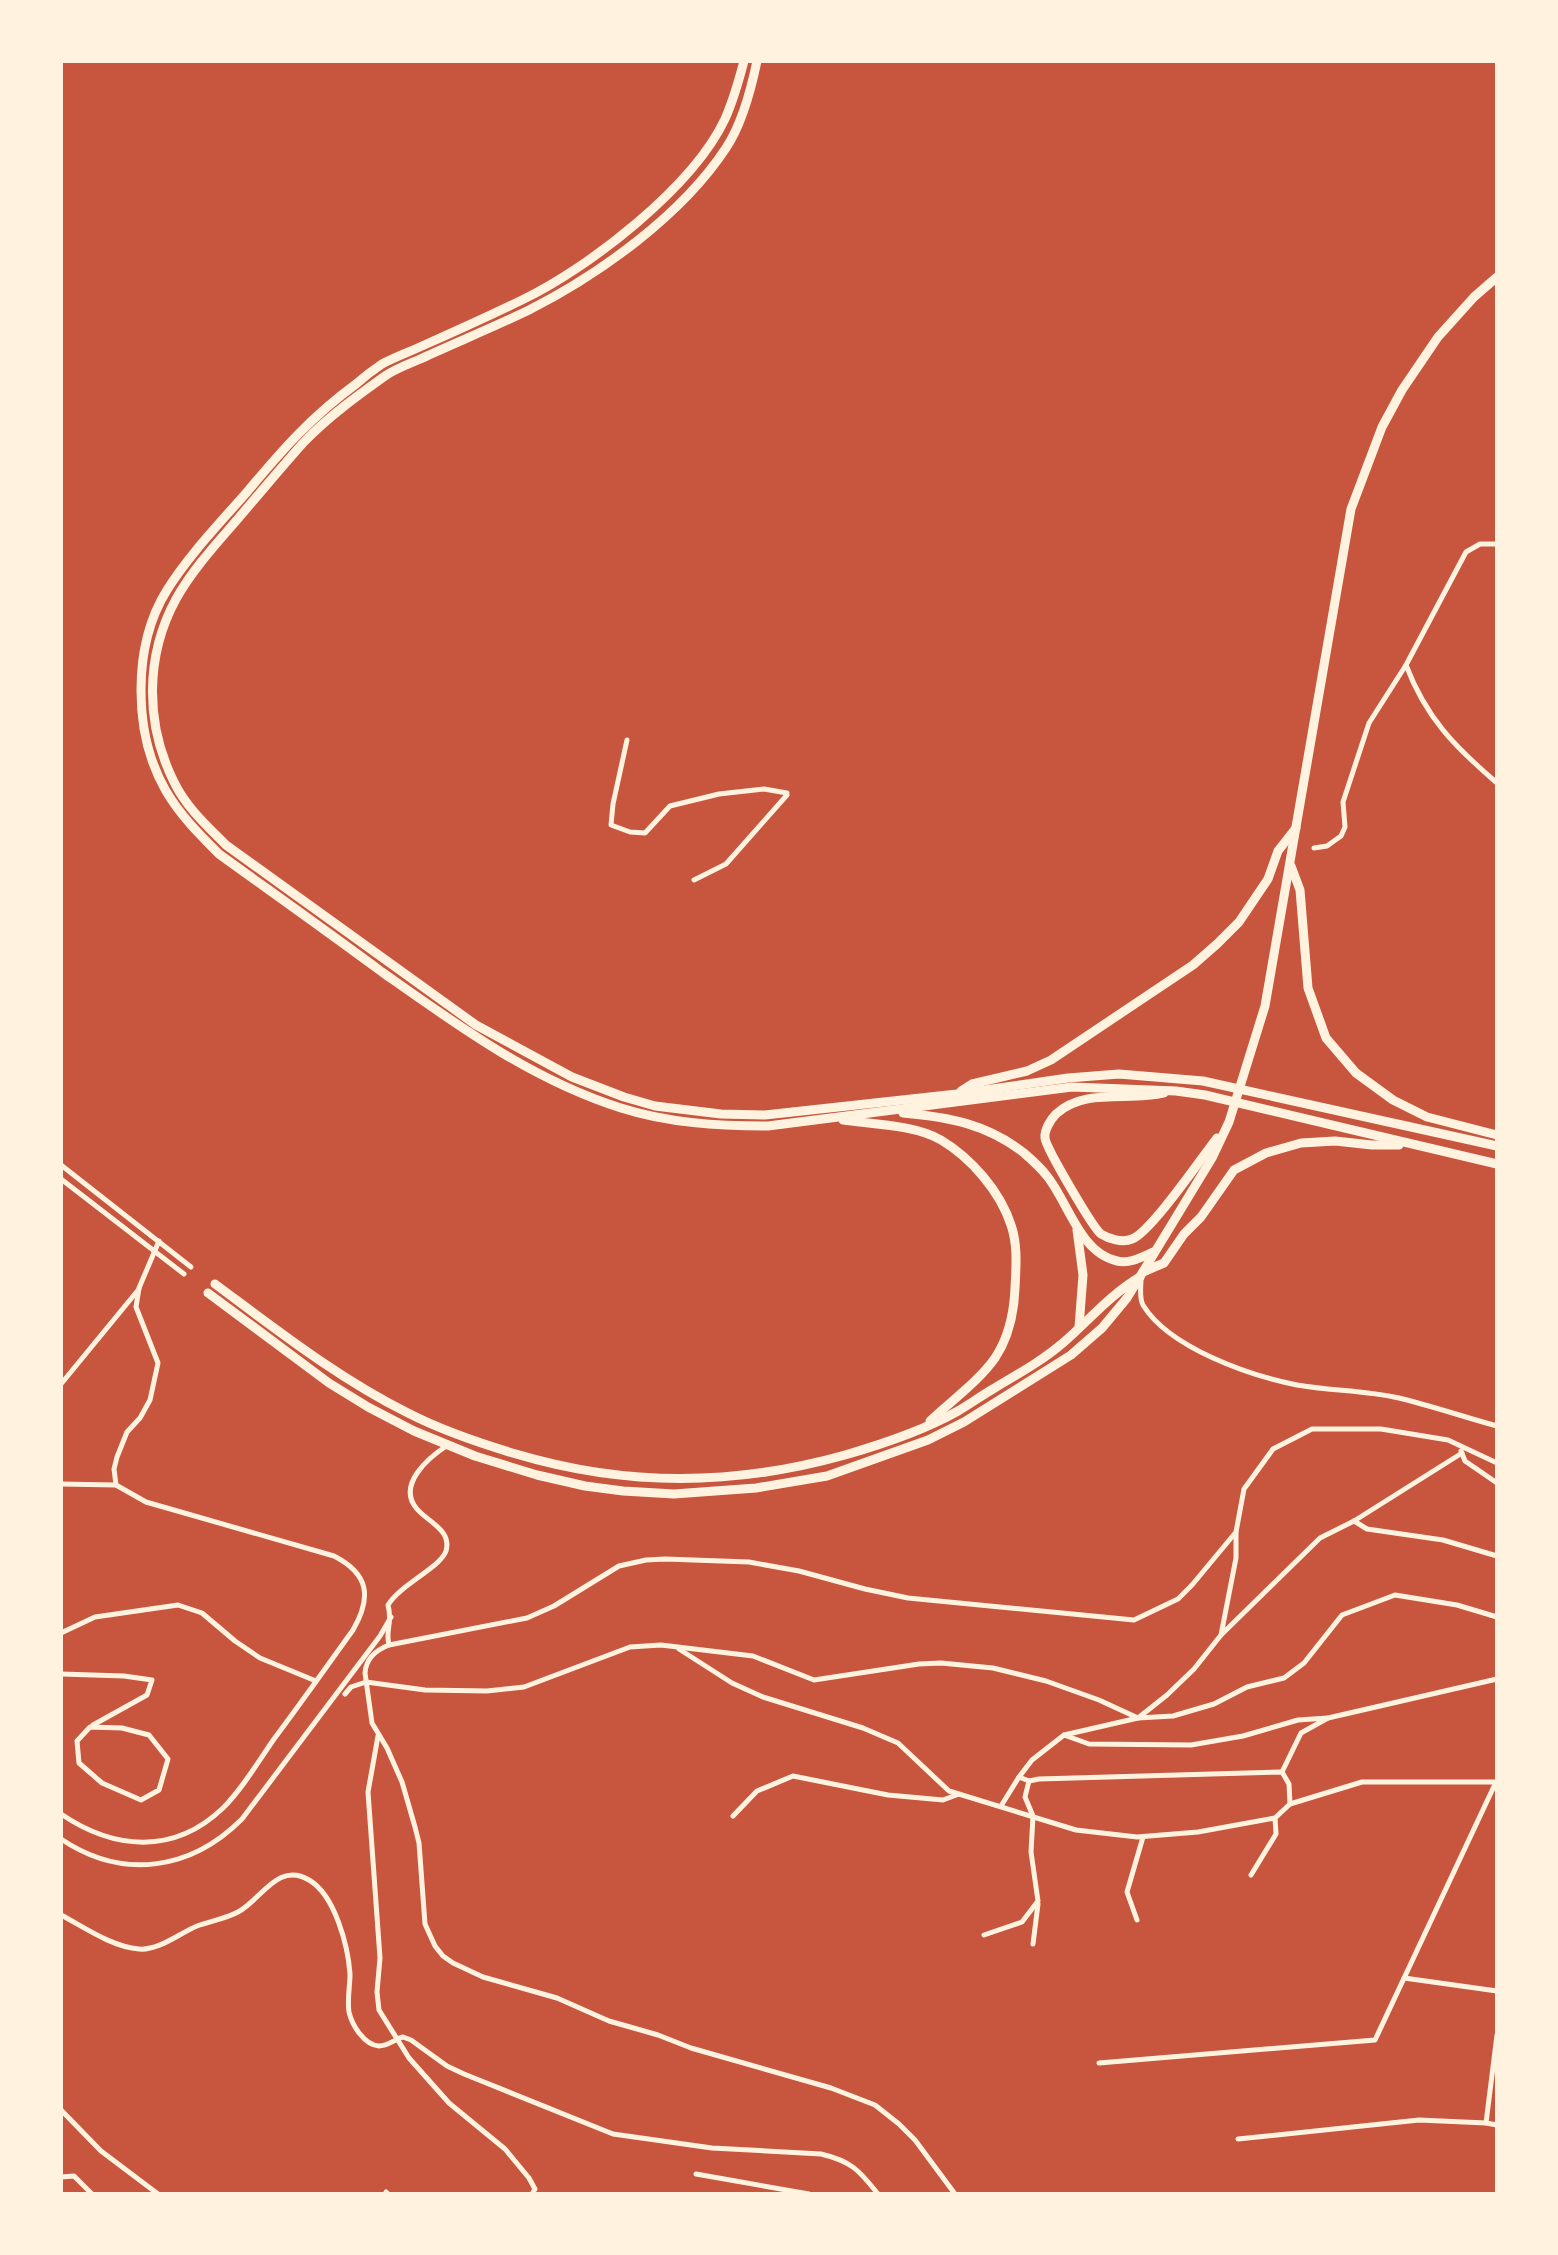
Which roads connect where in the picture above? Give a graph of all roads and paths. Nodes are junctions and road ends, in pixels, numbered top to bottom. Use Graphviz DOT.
graph roads {
  1 [pos="744,61"];
  2 [pos="757,61"];
  3 [pos="1497,277"];
  4 [pos="1497,544"];
  5 [pos="1406,665"];
  6 [pos="627,740"];
  7 [pos="1497,783"];
  8 [pos="1297,827"];
  9 [pos="1314,848"];
  10 [pos="1290,864"];
  11 [pos="694,880"];
  12 [pos="1176,1091"];
  13 [pos="957,1094"];
  14 [pos="888,1111"];
  15 [pos="831,1118"];
  16 [pos="1229,1122"];
  17 [pos="1497,1135"];
  18 [pos="1413,1145"];
  19 [pos="1497,1146"];
  20 [pos="1497,1164"];
  21 [pos="61,1165"];
  22 [pos="61,1179"];
  23 [pos="1075,1222"];
  24 [pos="159,1241"];
  25 [pos="156,1252"];
  26 [pos="1153,1252"];
  27 [pos="191,1266"];
  28 [pos="184,1274"];
  29 [pos="1142,1274"];
  30 [pos="215,1284"];
  31 [pos="139,1288"];
  32 [pos="208,1293"];
  33 [pos="1079,1329"];
  34 [pos="61,1384"];
  35 [pos="1497,1426"];
  36 [pos="923,1428"];
  37 [pos="1459,1445"];
  38 [pos="448,1446"];
  39 [pos="1462,1453"];
  40 [pos="1497,1463"];
  41 [pos="1497,1483"];
  42 [pos="61,1484"];
  43 [pos="116,1485"];
  44 [pos="1354,1521"];
  45 [pos="1237,1532"];
  46 [pos="1497,1556"];
  47 [pos="391,1617"];
  48 [pos="1497,1617"];
  49 [pos="61,1633"];
  50 [pos="1222,1635"];
  51 [pos="389,1645"];
  52 [pos="679,1649"];
  53 [pos="61,1674"];
  54 [pos="1497,1679"];
  55 [pos="316,1681"];
  56 [pos="366,1682"];
  57 [pos="345,1694"];
  58 [pos="1138,1718"];
  59 [pos="1328,1718"];
  60 [pos="90,1727"];
  61 [pos="1064,1735"];
  62 [pos="378,1736"];
  63 [pos="1282,1772"];
  64 [pos="1019,1777"];
  65 [pos="1029,1781"];
  66 [pos="1496,1782"];
  67 [pos="959,1794"];
  68 [pos="1290,1804"];
  69 [pos="1001,1806"];
  70 [pos="61,1814"];
  71 [pos="733,1816"];
  72 [pos="1033,1816"];
  73 [pos="1275,1818"];
  74 [pos="1143,1837"];
  75 [pos="61,1839"];
  76 [pos="1251,1875"];
  77 [pos="1038,1901"];
  78 [pos="61,1915"];
  79 [pos="1137,1920"];
  80 [pos="984,1935"];
  81 [pos="1032,1944"];
  82 [pos="1404,1978"];
  83 [pos="1497,1991"];
  84 [pos="1497,2035"];
  85 [pos="396,2039"];
  86 [pos="1099,2063"];
  87 [pos="61,2109"];
  88 [pos="1486,2123"];
  89 [pos="1497,2125"];
  90 [pos="1238,2139"];
  91 [pos="696,2174"];
  92 [pos="61,2177"];
  93 [pos="92,2194"];
  94 [pos="158,2194"];
  95 [pos="532,2194"];
  96 [pos="809,2194"];
  97 [pos="878,2194"];
  98 [pos="955,2194"];
  1 -- 15 [label="main road"];
  2 -- 13 [label="main road"];
  3 -- 8 [label="main road"];
  4 -- 5 [label="street"];
  5 -- 7 [label="street"];
  5 -- 9 [label="street"];
  6 -- 11 [label="street"];
  8 -- 10 [label="main road"];
  8 -- 13 [label="main road"];
  10 -- 16 [label="main road"];
  10 -- 17 [label="main road"];
  12 -- 14 [label="main road"];
  12 -- 16 [label="main road"];
  12 -- 18 [label="main road"];
  13 -- 19 [label="main road"];
  14 -- 15 [label="main road"];
  14 -- 23 [label="main road"];
  15 -- 36 [label="main road"];
  16 -- 26 [label="main road"];
  18 -- 20 [label="main road"];
  18 -- 29 [label="main road"];
  21 -- 24 [label="street"];
  22 -- 25 [label="street"];
  23 -- 26 [label="main road"];
  23 -- 33 [label="main road"];
  24 -- 25 [label="street"];
  24 -- 27 [label="street"];
  25 -- 28 [label="street"];
  25 -- 31 [label="street"];
  26 -- 29 [label="main road"];
  29 -- 33 [label="main road"];
  29 -- 35 [label="street"];
  29 -- 38 [label="main road"];
  30 -- 36 [label="main road"];
  31 -- 34 [label="street"];
  31 -- 43 [label="street"];
  32 -- 38 [label="main road"];
  33 -- 36 [label="main road"];
  37 -- 39 [label="street"];
  37 -- 40 [label="street"];
  37 -- 45 [label="street"];
  38 -- 47 [label="street"];
  39 -- 41 [label="street"];
  39 -- 44 [label="street"];
  42 -- 43 [label="street"];
  43 -- 55 [label="street"];
  44 -- 46 [label="street"];
  44 -- 50 [label="street"];
  45 -- 50 [label="street"];
  45 -- 51 [label="street"];
  47 -- 51 [label="street"];
  47 -- 75 [label="street"];
  48 -- 58 [label="street"];
  49 -- 55 [label="street"];
  50 -- 58 [label="street"];
  51 -- 56 [label="street"];
  52 -- 56 [label="street"];
  52 -- 58 [label="street"];
  52 -- 67 [label="street"];
  53 -- 60 [label="street"];
  54 -- 59 [label="street"];
  55 -- 70 [label="street"];
  56 -- 57 [label="street"];
  56 -- 62 [label="street"];
  58 -- 61 [label="street"];
  59 -- 61 [label="street"];
  59 -- 63 [label="street"];
  60 -- 60 [label="street"];
  61 -- 64 [label="street"];
  62 -- 85 [label="street"];
  62 -- 98 [label="street"];
  63 -- 65 [label="street"];
  63 -- 68 [label="street"];
  64 -- 65 [label="street"];
  64 -- 69 [label="street"];
  65 -- 72 [label="street"];
  66 -- 68 [label="street"];
  66 -- 82 [label="street"];
  67 -- 69 [label="street"];
  67 -- 71 [label="street"];
  68 -- 73 [label="street"];
  69 -- 72 [label="street"];
  72 -- 74 [label="street"];
  72 -- 77 [label="street"];
  73 -- 74 [label="street"];
  73 -- 76 [label="street"];
  74 -- 79 [label="street"];
  77 -- 80 [label="street"];
  77 -- 81 [label="street"];
  78 -- 85 [label="street"];
  82 -- 83 [label="street"];
  82 -- 86 [label="street"];
  84 -- 88 [label="street"];
  85 -- 95 [label="street"];
  85 -- 97 [label="street"];
  87 -- 94 [label="street"];
  88 -- 89 [label="street"];
  88 -- 90 [label="street"];
  91 -- 96 [label="street"];
  92 -- 93 [label="street"];
}
